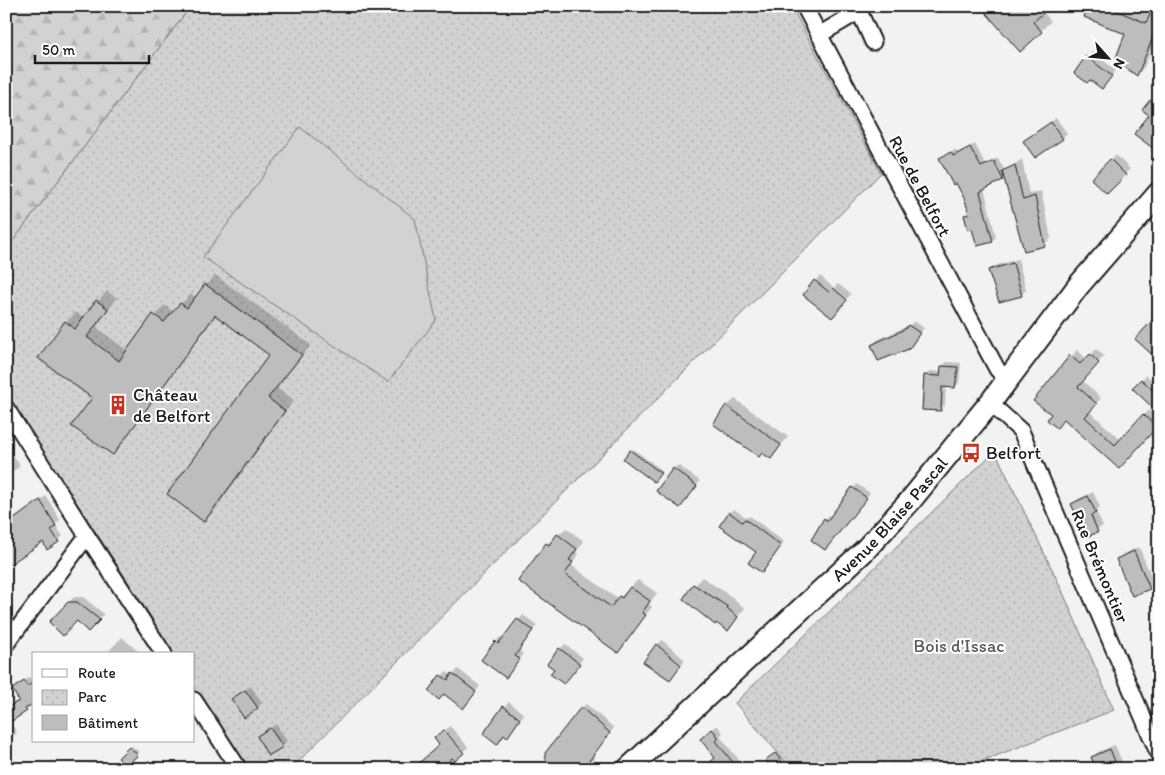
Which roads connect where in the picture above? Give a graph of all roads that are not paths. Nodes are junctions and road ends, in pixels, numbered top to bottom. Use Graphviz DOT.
graph roads {
  1 [pos="804,6"];
  2 [pos="851,11"];
  3 [pos="819,35"];
  4 [pos="873,42"];
  5 [pos="1159,194"];
  6 [pos="1007,380"];
  7 [pos="990,403"];
  8 [pos="6,408"];
  9 [pos="87,536"];
  10 [pos="6,644"];
  11 [pos="163,652"];
  12 [pos="195,702"];
  13 [pos="1159,755"];
  14 [pos="239,769"];
  15 [pos="628,769"];
  1 -- 3 [label="street, Rue de Belfort"];
  2 -- 3 [label="street"];
  2 -- 4 [label="street"];
  3 -- 6 [label="street, Rue de Belfort"];
  5 -- 6 [label="main road, Avenue Blaise Pascal"];
  6 -- 7 [label="main road, Avenue Blaise Pascal"];
  7 -- 13 [label="street, Rue Brémontier"];
  7 -- 15 [label="main road, Avenue Blaise Pascal"];
  8 -- 9 [label="street"];
  9 -- 10 [label="street"];
  9 -- 11 [label="street"];
  12 -- 14 [label="street"];
}
